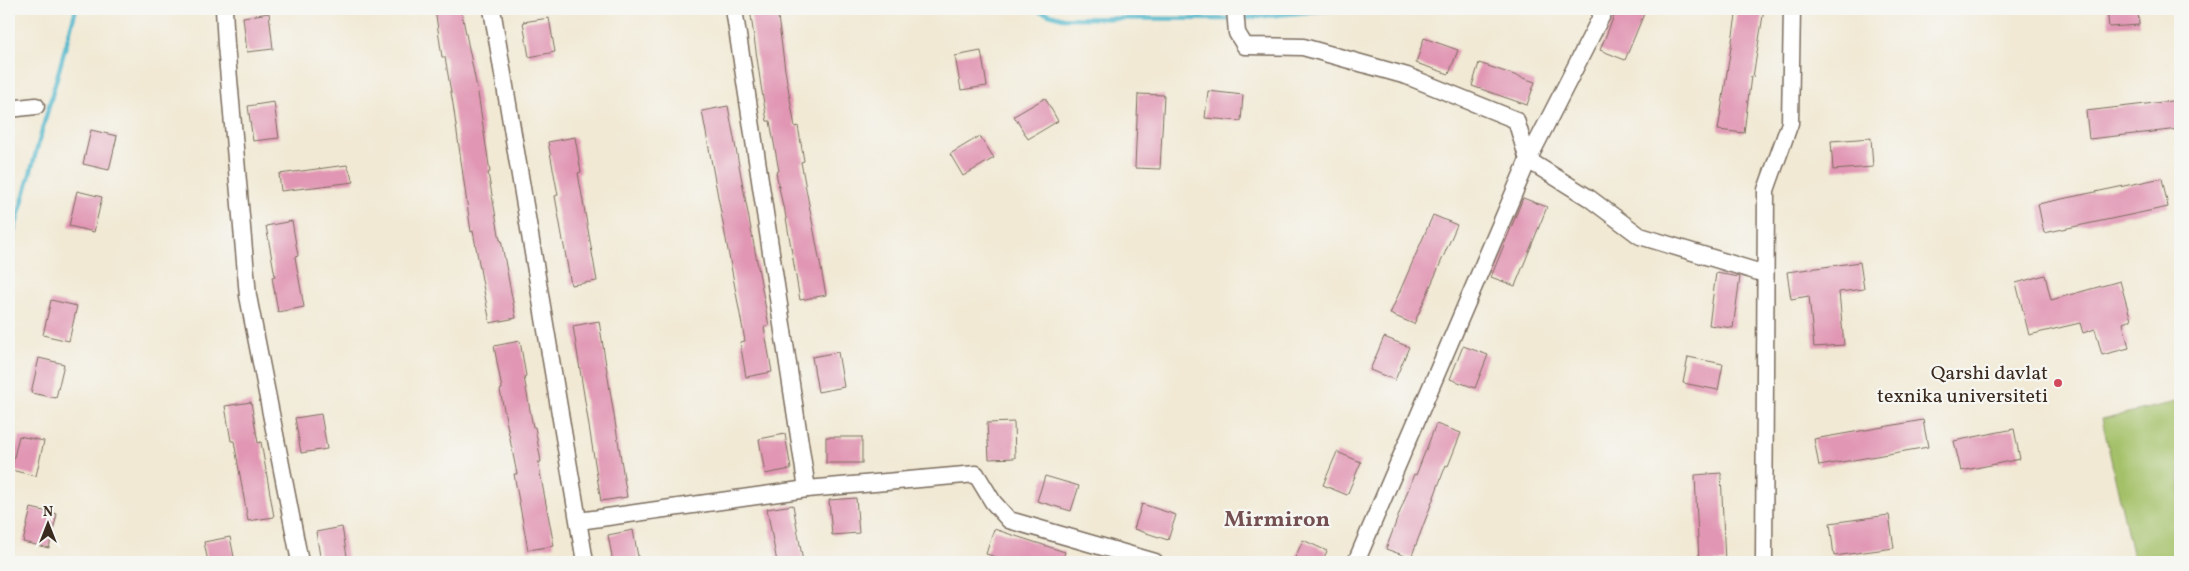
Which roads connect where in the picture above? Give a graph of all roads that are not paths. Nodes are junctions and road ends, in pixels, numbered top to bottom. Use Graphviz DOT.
graph roads {
  1 [pos="224,9"];
  2 [pos="492,9"];
  3 [pos="734,9"];
  4 [pos="1235,9"];
  5 [pos="1604,9"];
  6 [pos="1792,9"];
  7 [pos="36,106"];
  8 [pos="9,109"];
  9 [pos="1528,160"];
  10 [pos="1765,274"];
  11 [pos="808,489"];
  12 [pos="578,521"];
  13 [pos="300,562"];
  14 [pos="586,562"];
  15 [pos="1154,562"];
  16 [pos="1356,562"];
  17 [pos="1764,562"];
  1 -- 13 [label="street"];
  2 -- 12 [label="street"];
  3 -- 11 [label="street"];
  4 -- 9 [label="street"];
  5 -- 9 [label="street"];
  6 -- 10 [label="street"];
  7 -- 8 [label="street"];
  9 -- 10 [label="street"];
  9 -- 16 [label="street"];
  10 -- 17 [label="street"];
  11 -- 12 [label="street"];
  11 -- 15 [label="street"];
  12 -- 14 [label="street"];
}
